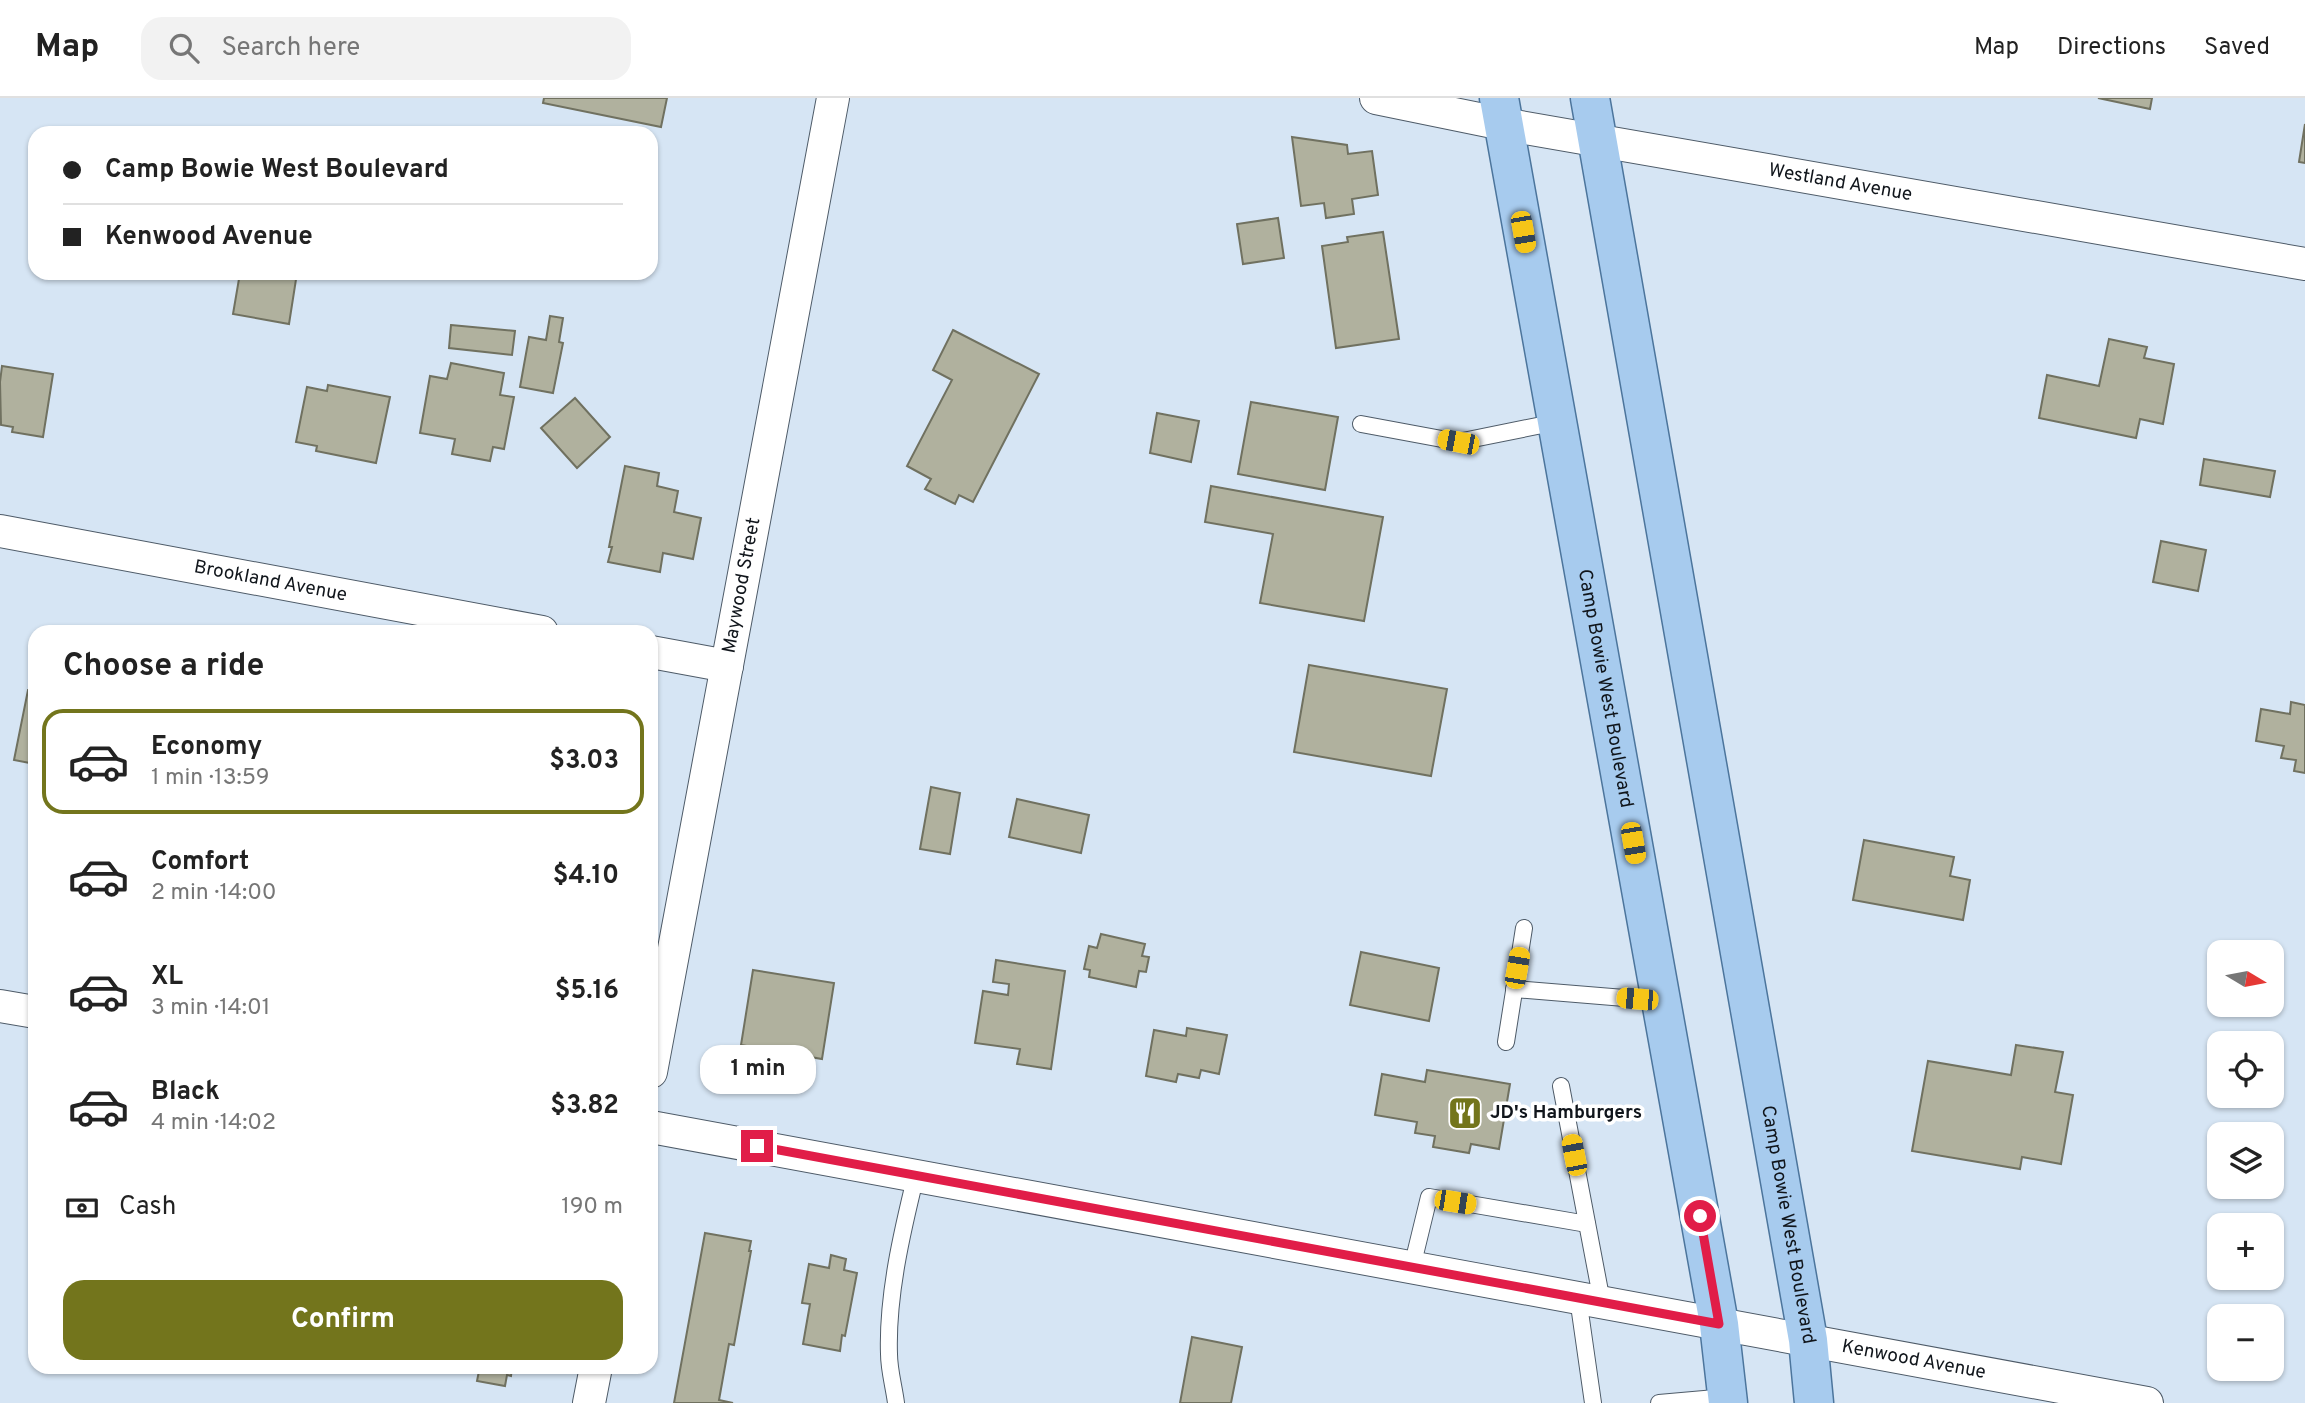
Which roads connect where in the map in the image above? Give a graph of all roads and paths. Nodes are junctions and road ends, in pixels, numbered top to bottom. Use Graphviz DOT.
graph roads {
  1 [pos="833,98"];
  2 [pos="1376,98"];
  3 [pos="1590,98"];
  4 [pos="1501,111"];
  5 [pos="1598,141"];
  6 [pos="2305,264"];
  7 [pos="1557,422"];
  8 [pos="1361,424"];
  9 [pos="0,531"];
  10 [pos="504,625"];
  11 [pos="658,653"];
  12 [pos="727,666"];
  13 [pos="1524,928"];
  14 [pos="1514,989"];
  15 [pos="1661,1001"];
  16 [pos="0,1006"];
  17 [pos="28,1011"];
  18 [pos="658,1035"];
  19 [pos="1506,1042"];
  20 [pos="1561,1086"];
  21 [pos="658,1128"];
  22 [pos="916,1175"];
  23 [pos="1587,1224"];
  24 [pos="1412,1267"];
  25 [pos="1590,1300"];
  26 [pos="1719,1324"];
  27 [pos="1808,1340"];
  28 [pos="595,1374"];
  29 [pos="1727,1400"];
  30 [pos="589,1403"];
  31 [pos="896,1403"];
  32 [pos="1593,1403"];
  33 [pos="1659,1403"];
  34 [pos="1814,1403"];
  35 [pos="2147,1403"];
  1 -- 12 [label="street, Maywood Street"];
  2 -- 4 [label="street, Westland Avenue"];
  3 -- 5 [label="main road, Camp Bowie West Boulevard"];
  4 -- 5 [label="street, Westland Avenue"];
  4 -- 7 [label="main road, Camp Bowie West Boulevard"];
  5 -- 6 [label="street, Westland Avenue"];
  5 -- 27 [label="main road, Camp Bowie West Boulevard"];
  7 -- 8 [label="lane"];
  7 -- 15 [label="main road, Camp Bowie West Boulevard"];
  9 -- 10 [label="street, Brookland Avenue"];
  11 -- 12 [label="street"];
  12 -- 18 [label="street, Maywood Street"];
  13 -- 14 [label="lane"];
  14 -- 15 [label="lane"];
  14 -- 19 [label="lane"];
  15 -- 26 [label="main road, Camp Bowie West Boulevard"];
  16 -- 17 [label="street"];
  20 -- 23 [label="lane"];
  21 -- 22 [label="street, Kenwood Avenue"];
  22 -- 24 [label="street, Kenwood Avenue"];
  22 -- 31 [label="lane"];
  23 -- 24 [label="lane"];
  23 -- 25 [label="lane"];
  24 -- 25 [label="street, Kenwood Avenue"];
  25 -- 26 [label="street, Kenwood Avenue"];
  25 -- 32 [label="lane"];
  26 -- 27 [label="street, Kenwood Avenue"];
  26 -- 29 [label="main road, Camp Bowie West Boulevard"];
  27 -- 34 [label="main road, Camp Bowie West Boulevard"];
  27 -- 35 [label="street, Kenwood Avenue"];
  28 -- 30 [label="street"];
  29 -- 33 [label="lane"];
}
